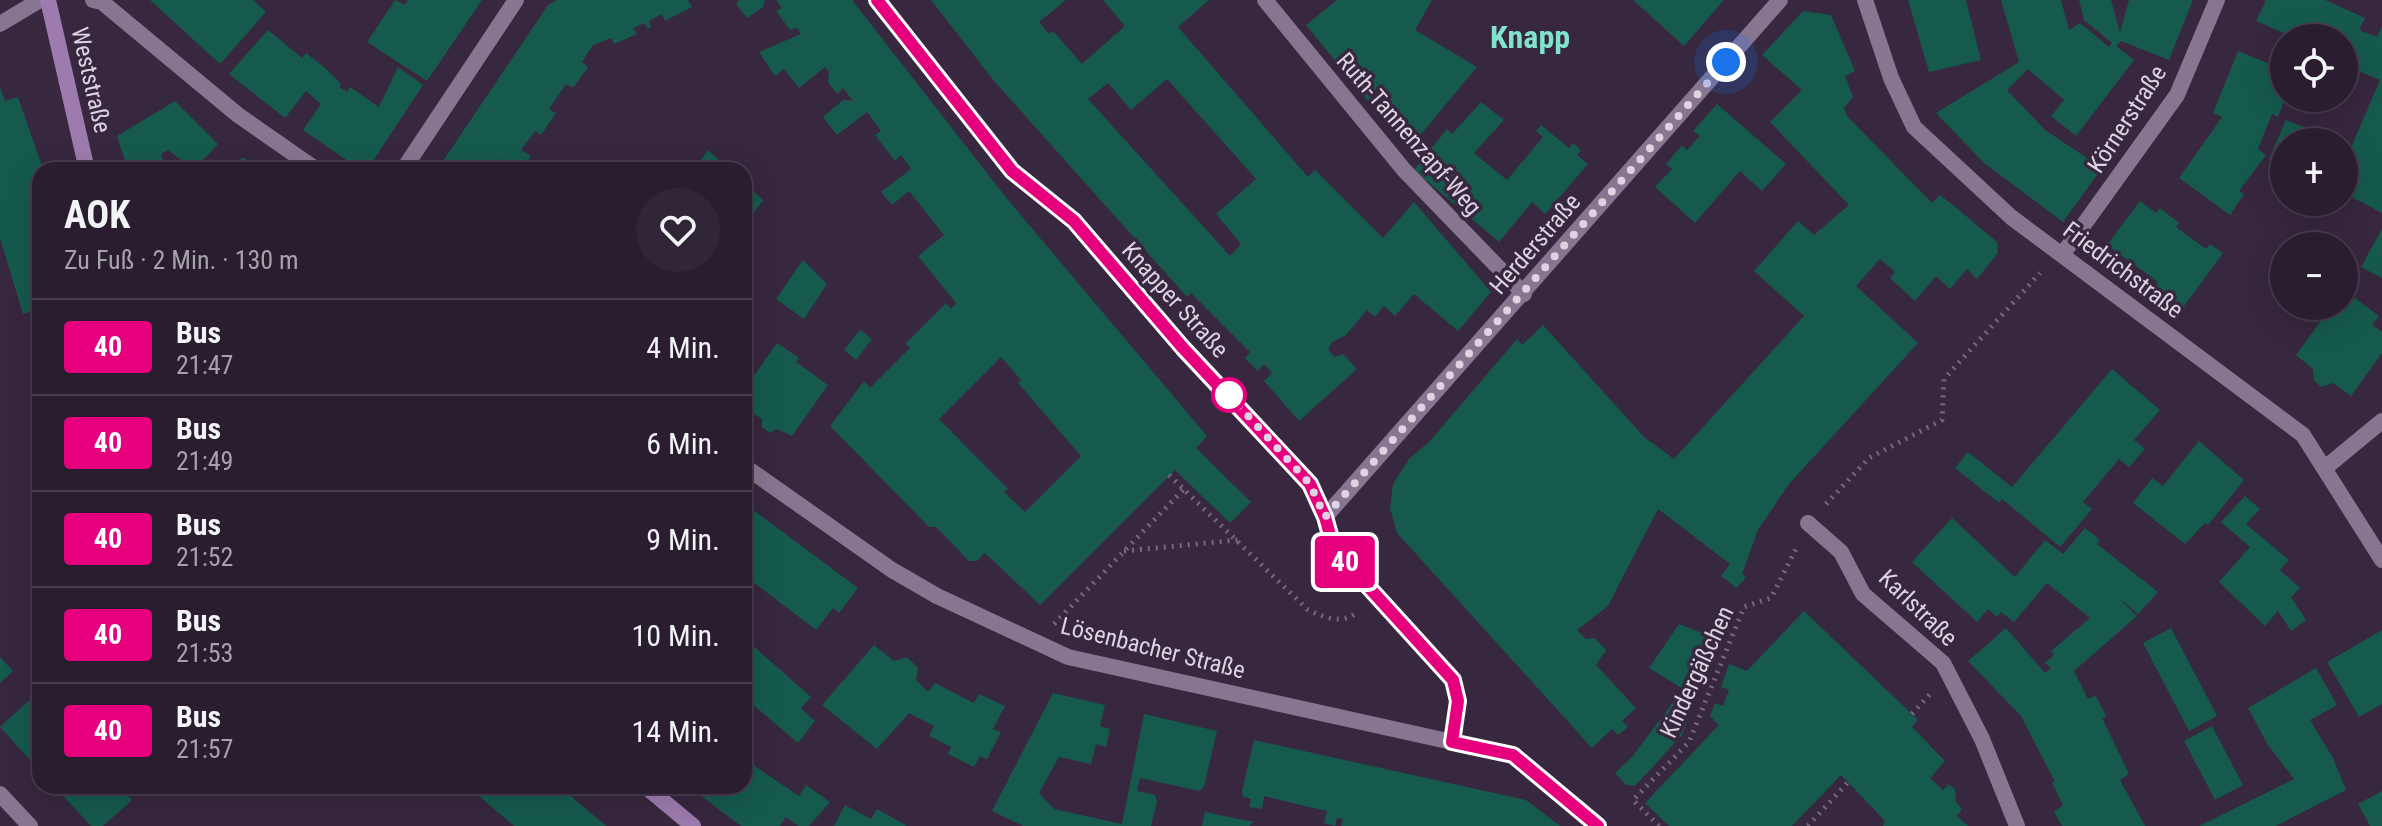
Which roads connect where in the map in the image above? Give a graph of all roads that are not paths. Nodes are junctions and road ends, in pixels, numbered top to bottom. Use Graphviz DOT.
graph roads {
  1 [pos="40,0"];
  2 [pos="48,0"];
  3 [pos="93,0"];
  4 [pos="516,0"];
  5 [pos="877,0"];
  6 [pos="1265,0"];
  7 [pos="1780,0"];
  8 [pos="1865,0"];
  9 [pos="2217,0"];
  10 [pos="0,24"];
  11 [pos="85,162"];
  12 [pos="306,162"];
  13 [pos="408,162"];
  14 [pos="2062,255"];
  15 [pos="1524,294"];
  16 [pos="2382,421"];
  17 [pos="2325,468"];
  18 [pos="752,472"];
  19 [pos="1325,517"];
  20 [pos="1808,523"];
  21 [pos="2382,560"];
  22 [pos="1452,742"];
  23 [pos="0,794"];
  24 [pos="655,794"];
  25 [pos="30,826"];
  26 [pos="693,826"];
  27 [pos="1598,826"];
  28 [pos="2017,826"];
  1 -- 10 [label="street"];
  2 -- 11 [label="main road, Weststraße"];
  3 -- 12 [label="street"];
  4 -- 13 [label="street"];
  5 -- 19 [label="street, Knapper Straße"];
  6 -- 15 [label="street, Ruth-Tannenzapf-Weg"];
  7 -- 15 [label="street, Herderstraße"];
  8 -- 14 [label="street, Friedrichstraße"];
  9 -- 14 [label="street, Körnerstraße"];
  14 -- 17 [label="street, Friedrichstraße"];
  15 -- 19 [label="street, Herderstraße"];
  16 -- 17 [label="street"];
  17 -- 21 [label="street, Friedrichstraße"];
  18 -- 22 [label="street, Lösenbacher Straße"];
  19 -- 22 [label="street, Knapper Straße"];
  20 -- 28 [label="street, Karlstraße"];
  22 -- 27 [label="street"];
  23 -- 25 [label="street"];
  24 -- 26 [label="main road"];
}
